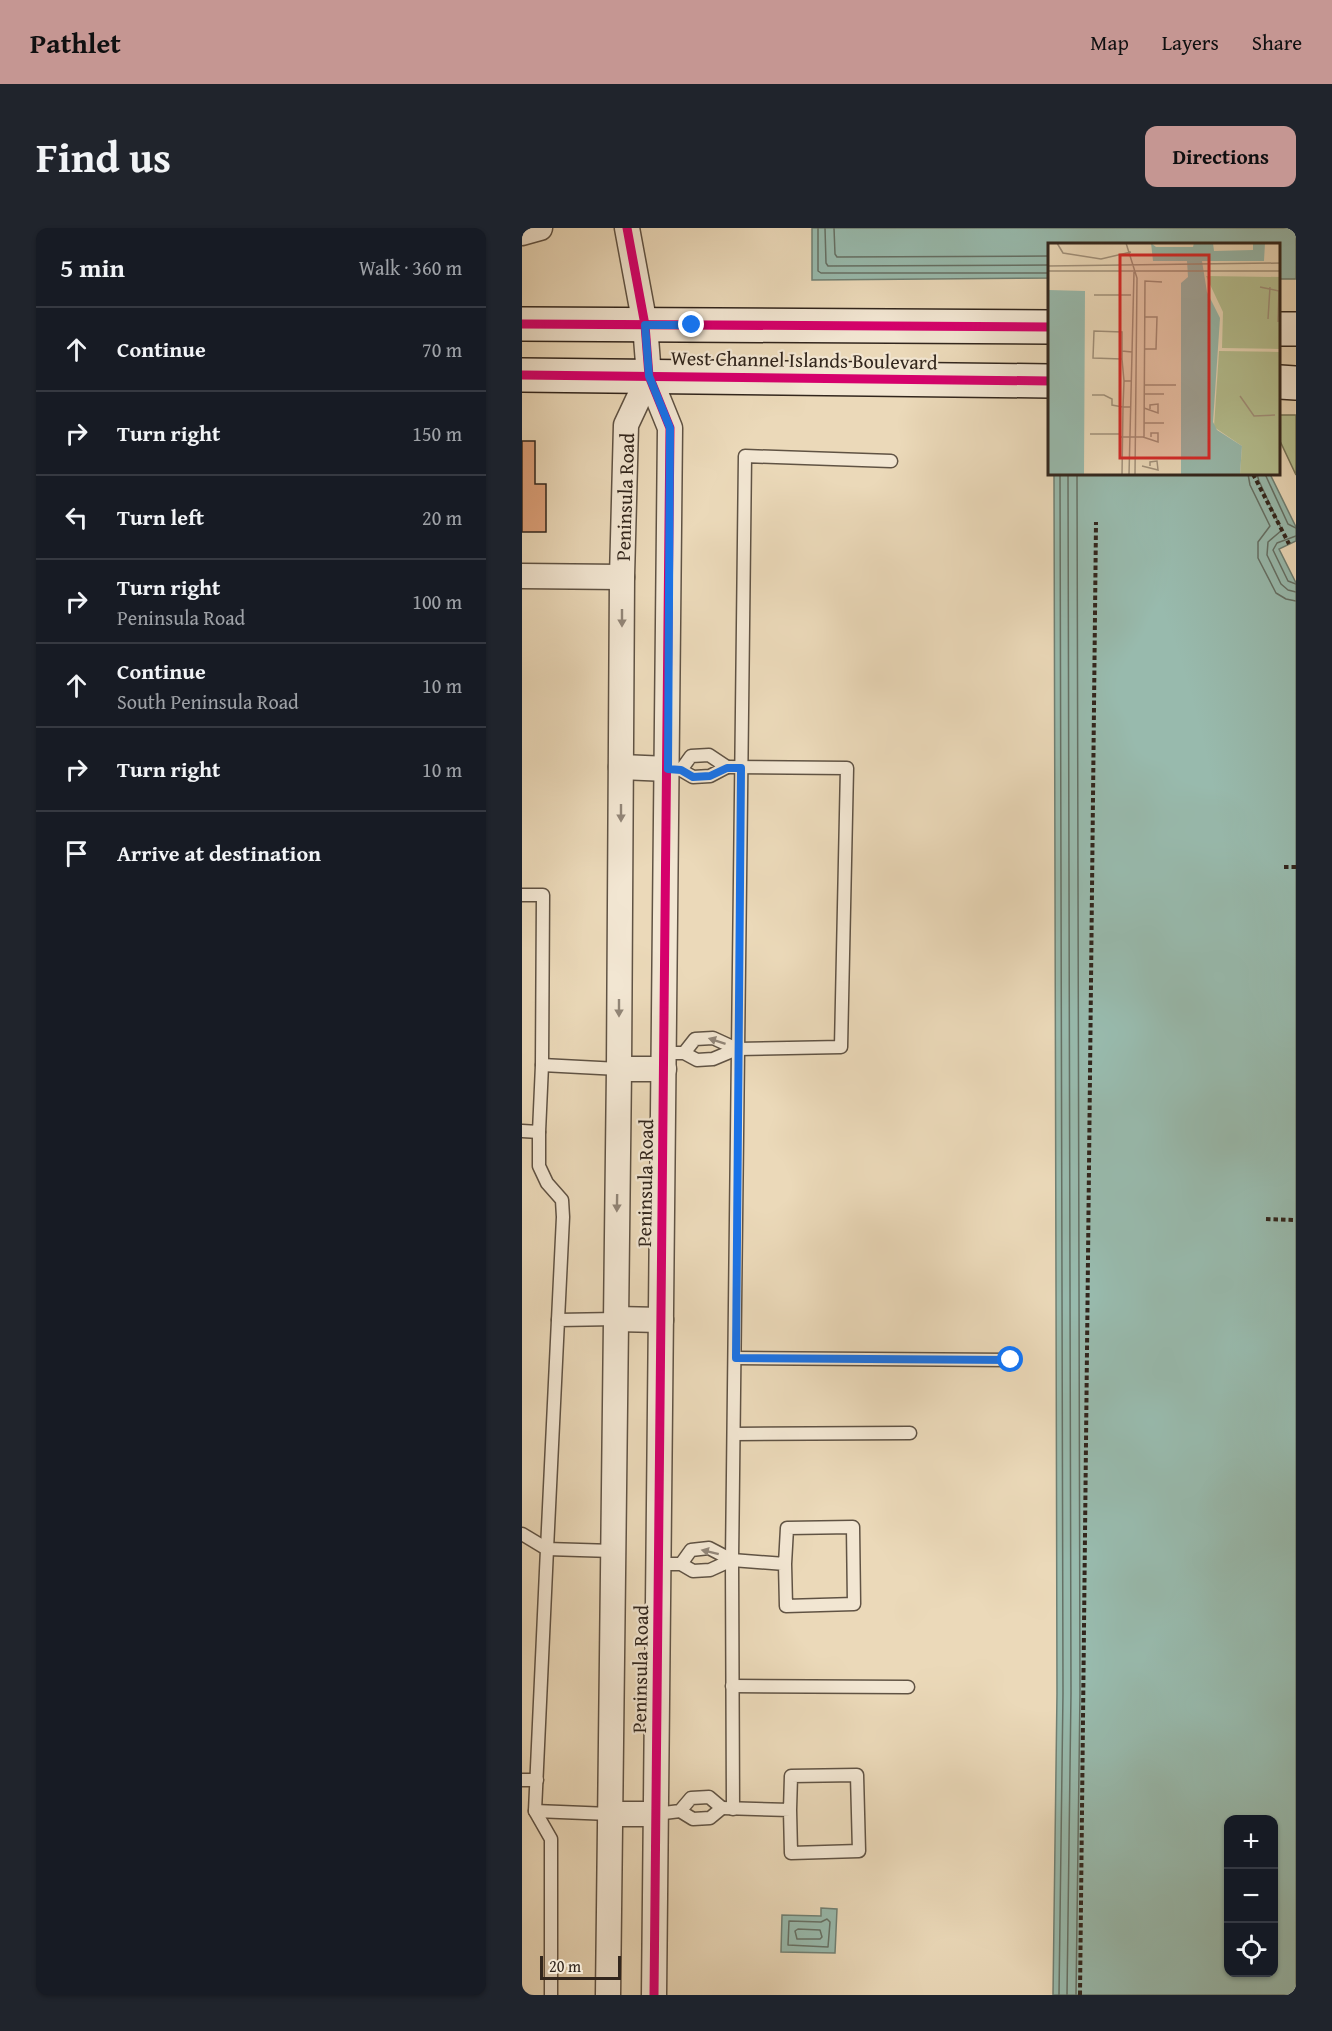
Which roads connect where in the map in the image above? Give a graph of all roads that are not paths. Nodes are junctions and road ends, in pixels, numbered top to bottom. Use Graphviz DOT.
graph roads {
  1 [pos="540,228"];
  2 [pos="627,228"];
  3 [pos="522,233"];
  4 [pos="522,324"];
  5 [pos="645,325"];
  6 [pos="1048,327"];
  7 [pos="522,375"];
  8 [pos="649,376"];
  9 [pos="1048,381"];
  10 [pos="1281,382"];
  11 [pos="1296,383"];
  12 [pos="891,461"];
  13 [pos="522,576"];
  14 [pos="622,577"];
  15 [pos="621,768"];
  16 [pos="727,768"];
  17 [pos="741,768"];
  18 [pos="674,770"];
  19 [pos="522,895"];
  20 [pos="738,1049"];
  21 [pos="671,1058"];
  22 [pos="542,1065"];
  23 [pos="619,1069"];
  24 [pos="522,1131"];
  25 [pos="539,1132"];
  26 [pos="616,1319"];
  27 [pos="558,1320"];
  28 [pos="661,1320"];
  29 [pos="736,1358"];
  30 [pos="1011,1360"];
  31 [pos="910,1433"];
  32 [pos="734,1434"];
  33 [pos="522,1534"];
  34 [pos="547,1549"];
  35 [pos="613,1551"];
  36 [pos="732,1560"];
  37 [pos="670,1564"];
  38 [pos="785,1564"];
  39 [pos="732,1686"];
  40 [pos="908,1687"];
  41 [pos="522,1780"];
  42 [pos="537,1780"];
  43 [pos="727,1808"];
  44 [pos="790,1810"];
  45 [pos="535,1811"];
  46 [pos="680,1811"];
  47 [pos="610,1814"];
  48 [pos="656,1814"];
  49 [pos="551,1995"];
  50 [pos="608,1995"];
  51 [pos="654,1995"];
  1 -- 3 [label="street"];
  2 -- 5 [label="street"];
  4 -- 5 [label="main road, West Channel Islands Boulevard"];
  5 -- 6 [label="main road, West Channel Islands Boulevard"];
  5 -- 8 [label="street"];
  7 -- 8 [label="main road, West Channel Islands Boulevard"];
  8 -- 9 [label="main road, West Channel Islands Boulevard"];
  8 -- 14 [label="street, Peninsula Road"];
  8 -- 18 [label="street, Peninsula Road"];
  10 -- 11 [label="main road"];
  12 -- 17 [label="lane"];
  13 -- 14 [label="street"];
  14 -- 15 [label="street, Peninsula Road, one-way"];
  15 -- 18 [label="street"];
  15 -- 23 [label="street, Peninsula Road, one-way"];
  16 -- 17 [label="lane"];
  16 -- 18 [label="lane"];
  16 -- 18 [label="lane"];
  17 -- 20 [label="lane"];
  17 -- 20 [label="lane"];
  18 -- 21 [label="street, Peninsula Road"];
  19 -- 22 [label="lane"];
  20 -- 21 [label="lane"];
  20 -- 21 [label="lane, one-way"];
  20 -- 29 [label="lane"];
  21 -- 23 [label="street"];
  21 -- 28 [label="street, Peninsula Road"];
  22 -- 23 [label="lane"];
  22 -- 25 [label="lane"];
  23 -- 26 [label="street, Peninsula Road, one-way"];
  24 -- 25 [label="lane"];
  25 -- 27 [label="lane"];
  26 -- 27 [label="lane"];
  26 -- 28 [label="street"];
  26 -- 35 [label="street, Peninsula Road"];
  27 -- 34 [label="lane"];
  28 -- 37 [label="street, Peninsula Road"];
  29 -- 30 [label="lane"];
  29 -- 32 [label="lane"];
  31 -- 32 [label="lane"];
  32 -- 36 [label="lane"];
  33 -- 34 [label="lane"];
  34 -- 35 [label="lane"];
  34 -- 42 [label="lane"];
  35 -- 47 [label="street, Peninsula Road"];
  36 -- 37 [label="lane"];
  36 -- 37 [label="lane, one-way"];
  36 -- 38 [label="lane"];
  36 -- 39 [label="lane"];
  37 -- 48 [label="street, Peninsula Road"];
  38 -- 38 [label="lane"];
  39 -- 40 [label="lane"];
  39 -- 43 [label="lane"];
  41 -- 42 [label="lane"];
  42 -- 45 [label="lane"];
  43 -- 44 [label="lane"];
  43 -- 46 [label="lane"];
  43 -- 46 [label="lane"];
  44 -- 44 [label="lane"];
  45 -- 47 [label="lane"];
  45 -- 49 [label="lane"];
  46 -- 48 [label="lane"];
  47 -- 48 [label="street"];
  47 -- 50 [label="street, Peninsula Road"];
  48 -- 51 [label="street, Peninsula Road"];
}
